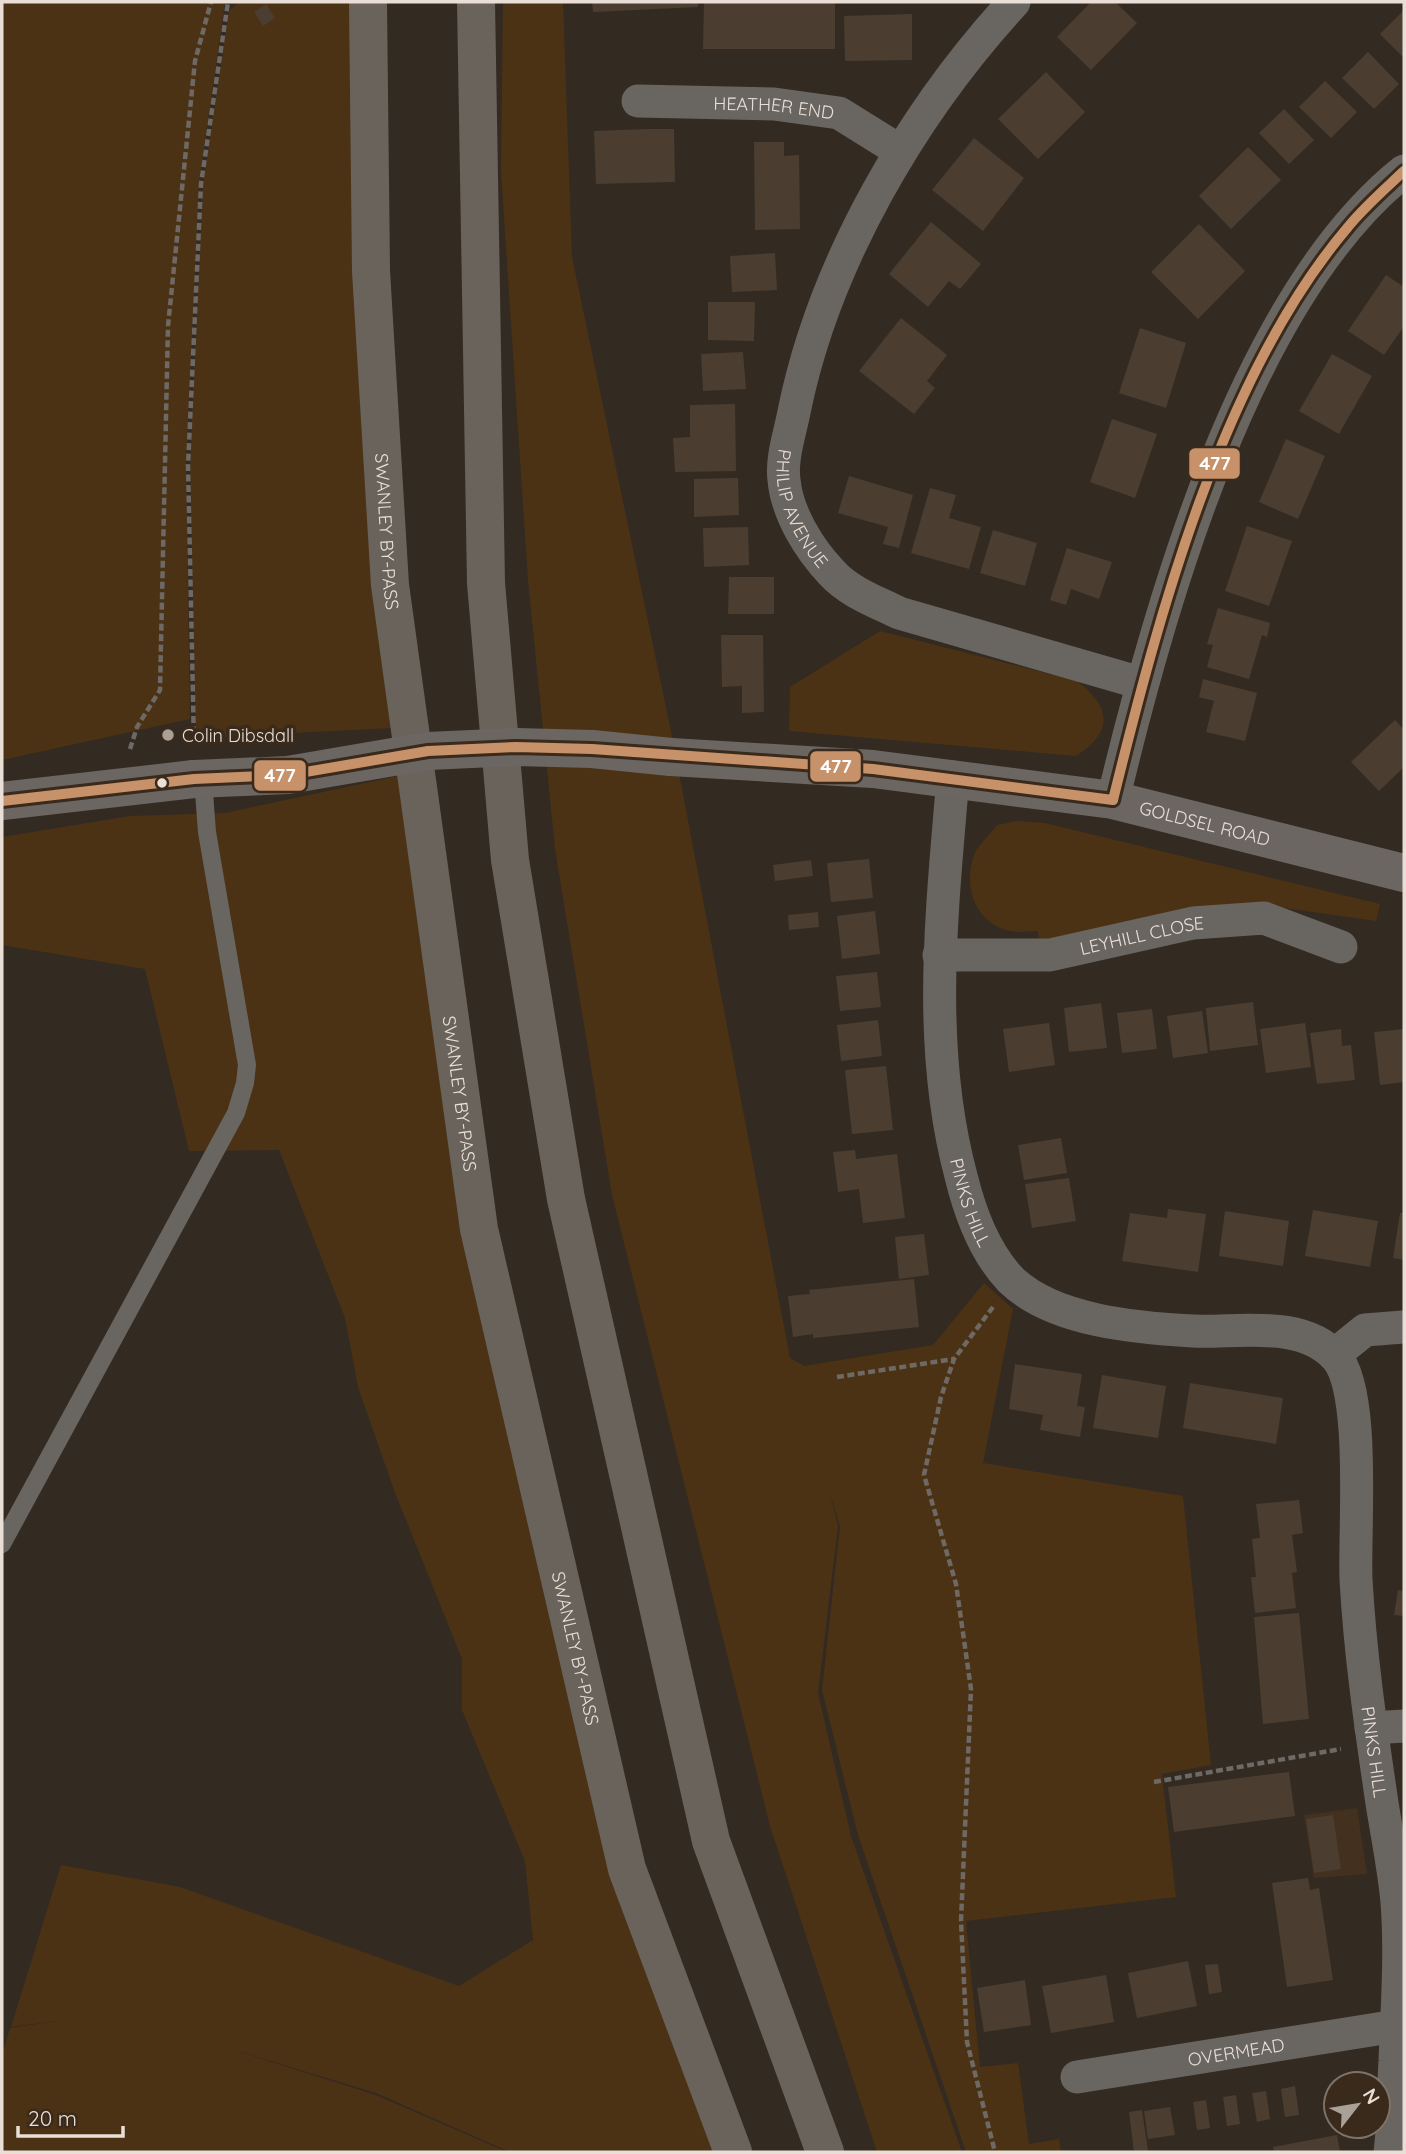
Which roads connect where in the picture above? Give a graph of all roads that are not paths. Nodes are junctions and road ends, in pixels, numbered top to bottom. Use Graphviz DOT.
graph roads {
  1 [pos="368,2"];
  2 [pos="476,2"];
  3 [pos="1014,2"];
  4 [pos="638,101"];
  5 [pos="900,151"];
  6 [pos="1404,171"];
  7 [pos="1141,683"];
  8 [pos="953,777"];
  9 [pos="198,779"];
  10 [pos="2,800"];
  11 [pos="1113,800"];
  12 [pos="1404,873"];
  13 [pos="1341,947"];
  14 [pos="939,955"];
  15 [pos="1403,1327"];
  16 [pos="1334,1355"];
  17 [pos="2,1544"];
  18 [pos="1404,1726"];
  19 [pos="1372,1736"];
  20 [pos="1396,2026"];
  21 [pos="1077,2077"];
  22 [pos="733,2152"];
  23 [pos="825,2152"];
  24 [pos="1390,2152"];
  1 -- 22 [label="highway, SWANLEY BY-PASS"];
  2 -- 23 [label="highway"];
  3 -- 5 [label="street, PHILIP AVENUE"];
  4 -- 5 [label="street, HEATHER END"];
  5 -- 7 [label="street, PHILIP AVENUE"];
  6 -- 7 [label="street"];
  7 -- 11 [label="street"];
  8 -- 9 [label="main road, GOLDSEL ROAD, bridge"];
  8 -- 11 [label="main road, GOLDSEL ROAD"];
  8 -- 14 [label="street, PINKS HILL"];
  9 -- 10 [label="main road, GOLDSEL ROAD"];
  9 -- 17 [label="lane"];
  11 -- 12 [label="main road, GOLDSEL ROAD"];
  13 -- 14 [label="street, LEYHILL CLOSE"];
  14 -- 16 [label="street, PINKS HILL"];
  15 -- 16 [label="street"];
  16 -- 19 [label="street, PINKS HILL"];
  18 -- 19 [label="street"];
  19 -- 20 [label="street, PINKS HILL"];
  20 -- 21 [label="street, OVERMEAD"];
  20 -- 24 [label="street, PINKS HILL"];
}
